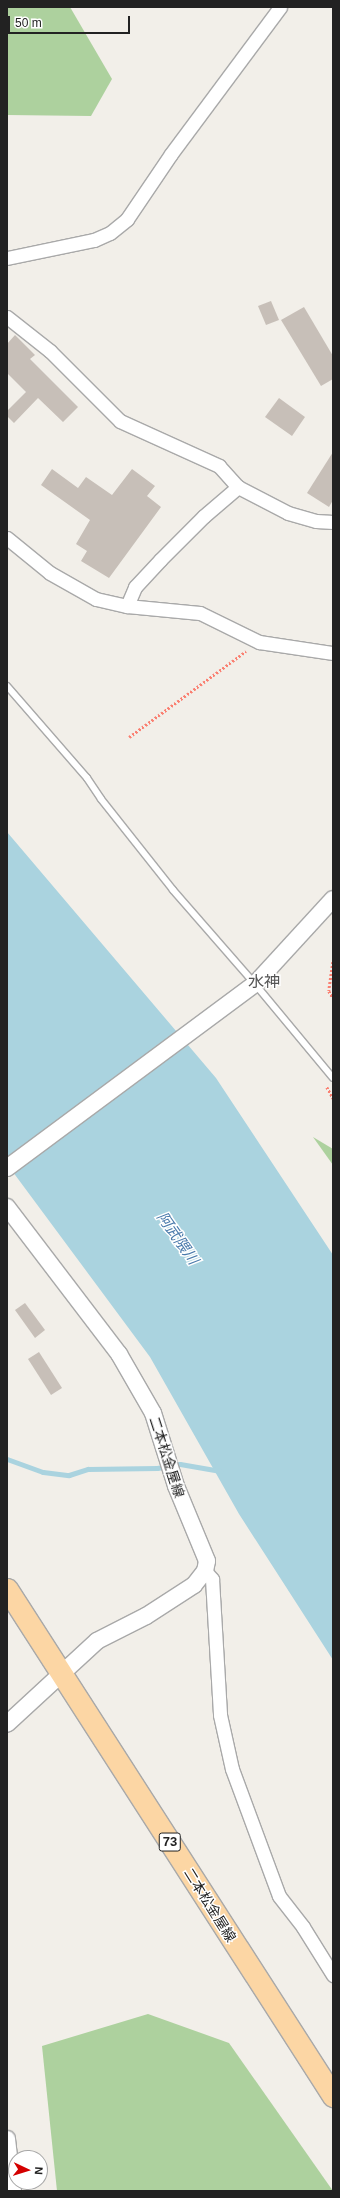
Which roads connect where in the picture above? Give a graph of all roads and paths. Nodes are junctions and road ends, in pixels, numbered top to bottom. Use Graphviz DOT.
graph roads {
  1 [pos="280,7"];
  2 [pos="7,258"];
  3 [pos="7,317"];
  4 [pos="238,487"];
  5 [pos="333,522"];
  6 [pos="7,538"];
  7 [pos="127,606"];
  8 [pos="259,642"];
  9 [pos="333,653"];
  10 [pos="7,686"];
  11 [pos="129,736"];
  12 [pos="333,898"];
  13 [pos="333,962"];
  14 [pos="255,984"];
  15 [pos="333,998"];
  16 [pos="333,1078"];
  17 [pos="7,1168"];
  18 [pos="7,1208"];
  19 [pos="205,1571"];
  20 [pos="7,1589"];
  21 [pos="63,1673"];
  22 [pos="7,1724"];
  23 [pos="333,1975"];
  24 [pos="333,2096"];
  25 [pos="7,2139"];
  26 [pos="13,2191"];
  1 -- 2 [label="street"];
  3 -- 4 [label="street"];
  4 -- 5 [label="street"];
  4 -- 7 [label="street"];
  6 -- 7 [label="street"];
  7 -- 8 [label="street"];
  8 -- 9 [label="street"];
  8 -- 11 [label="path"];
  10 -- 14 [label="lane"];
  12 -- 14 [label="street"];
  13 -- 15 [label="path"];
  14 -- 16 [label="lane"];
  14 -- 17 [label="street"];
  18 -- 19 [label="street, 二本松金屋線"];
  19 -- 21 [label="street"];
  19 -- 23 [label="street"];
  20 -- 21 [label="main road, 二本松金屋線 / 73"];
  21 -- 22 [label="street"];
  21 -- 24 [label="main road, 二本松金屋線 / 73"];
  25 -- 26 [label="street"];
}
